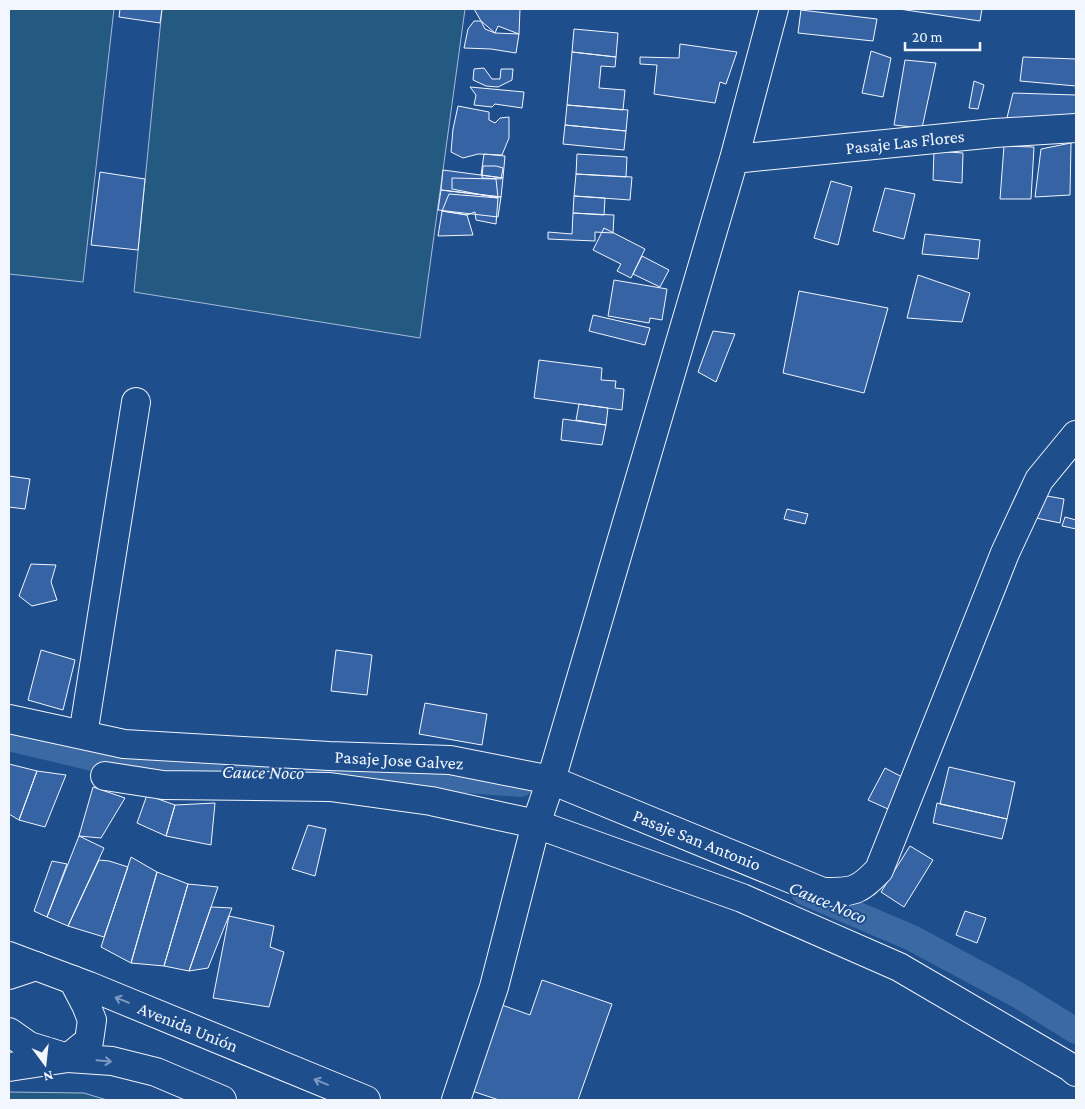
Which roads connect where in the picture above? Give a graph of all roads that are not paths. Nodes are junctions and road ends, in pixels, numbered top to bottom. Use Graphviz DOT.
graph roads {
  1 [pos="774,9"];
  2 [pos="1076,128"];
  3 [pos="734,159"];
  4 [pos="136,402"];
  5 [pos="1076,435"];
  6 [pos="9,719"];
  7 [pos="83,735"];
  8 [pos="105,776"];
  9 [pos="551,780"];
  10 [pos="536,824"];
  11 [pos="9,956"];
  12 [pos="36,966"];
  13 [pos="9,975"];
  14 [pos="73,980"];
  15 [pos="9,1032"];
  16 [pos="68,1058"];
  17 [pos="9,1066"];
  18 [pos="1076,1072"];
  19 [pos="222,1100"];
  20 [pos="366,1100"];
  21 [pos="456,1100"];
  1 -- 3 [label="street"];
  2 -- 3 [label="street, Pasaje Las Flores"];
  3 -- 9 [label="street"];
  4 -- 7 [label="street"];
  5 -- 9 [label="street, Pasaje San Antonio"];
  6 -- 7 [label="street, Pasaje Jose Galvez"];
  7 -- 9 [label="street, Pasaje Jose Galvez"];
  8 -- 10 [label="street"];
  9 -- 10 [label="street"];
  10 -- 18 [label="street"];
  10 -- 21 [label="street"];
  11 -- 12 [label="street, Avenida Unión"];
  12 -- 13 [label="street"];
  12 -- 14 [label="street, Avenida Unión"];
  14 -- 16 [label="street"];
  20 -- 14 [label="street, Avenida Unión, one-way"];
  15 -- 16 [label="street"];
  16 -- 17 [label="street"];
  16 -- 19 [label="street, one-way"];
}
